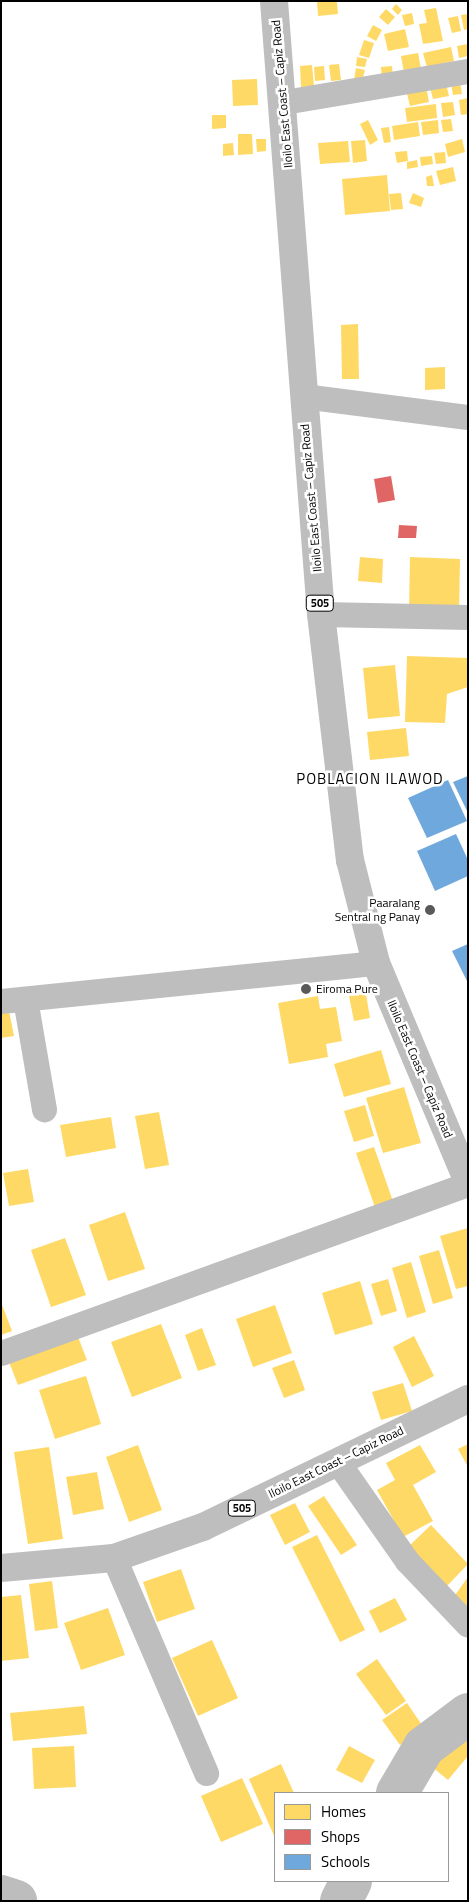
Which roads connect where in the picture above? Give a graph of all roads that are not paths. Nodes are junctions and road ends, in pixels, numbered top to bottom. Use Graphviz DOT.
graph roads {
  1 [pos="274,1"];
  2 [pos="468,71"];
  3 [pos="284,102"];
  4 [pos="302,396"];
  5 [pos="468,417"];
  6 [pos="321,614"];
  7 [pos="468,617"];
  8 [pos="376,963"];
  9 [pos="13,1000"];
  10 [pos="44,1109"];
  11 [pos="468,1183"];
  12 [pos="1,1353"];
  13 [pos="468,1399"];
  14 [pos="337,1461"];
  15 [pos="114,1558"];
  16 [pos="1,1568"];
  17 [pos="468,1625"];
  18 [pos="206,1773"];
  1 -- 3 [label="main road, Iloilo East Coast – Capiz Road / 505"];
  2 -- 3 [label="street"];
  3 -- 4 [label="main road, Iloilo East Coast – Capiz Road / 505"];
  4 -- 5 [label="street"];
  4 -- 6 [label="main road, Iloilo East Coast – Capiz Road / 505"];
  6 -- 7 [label="street"];
  6 -- 8 [label="main road, Iloilo East Coast – Capiz Road / 505"];
  8 -- 9 [label="street"];
  8 -- 11 [label="main road, Iloilo East Coast – Capiz Road / 505"];
  9 -- 10 [label="street"];
  11 -- 12 [label="street"];
  13 -- 14 [label="main road, Iloilo East Coast – Capiz Road / 505"];
  14 -- 15 [label="main road, Iloilo East Coast – Capiz Road / 505"];
  14 -- 17 [label="street"];
  15 -- 16 [label="main road, Iloilo East Coast – Capiz Road / 505"];
  15 -- 18 [label="street"];
}
